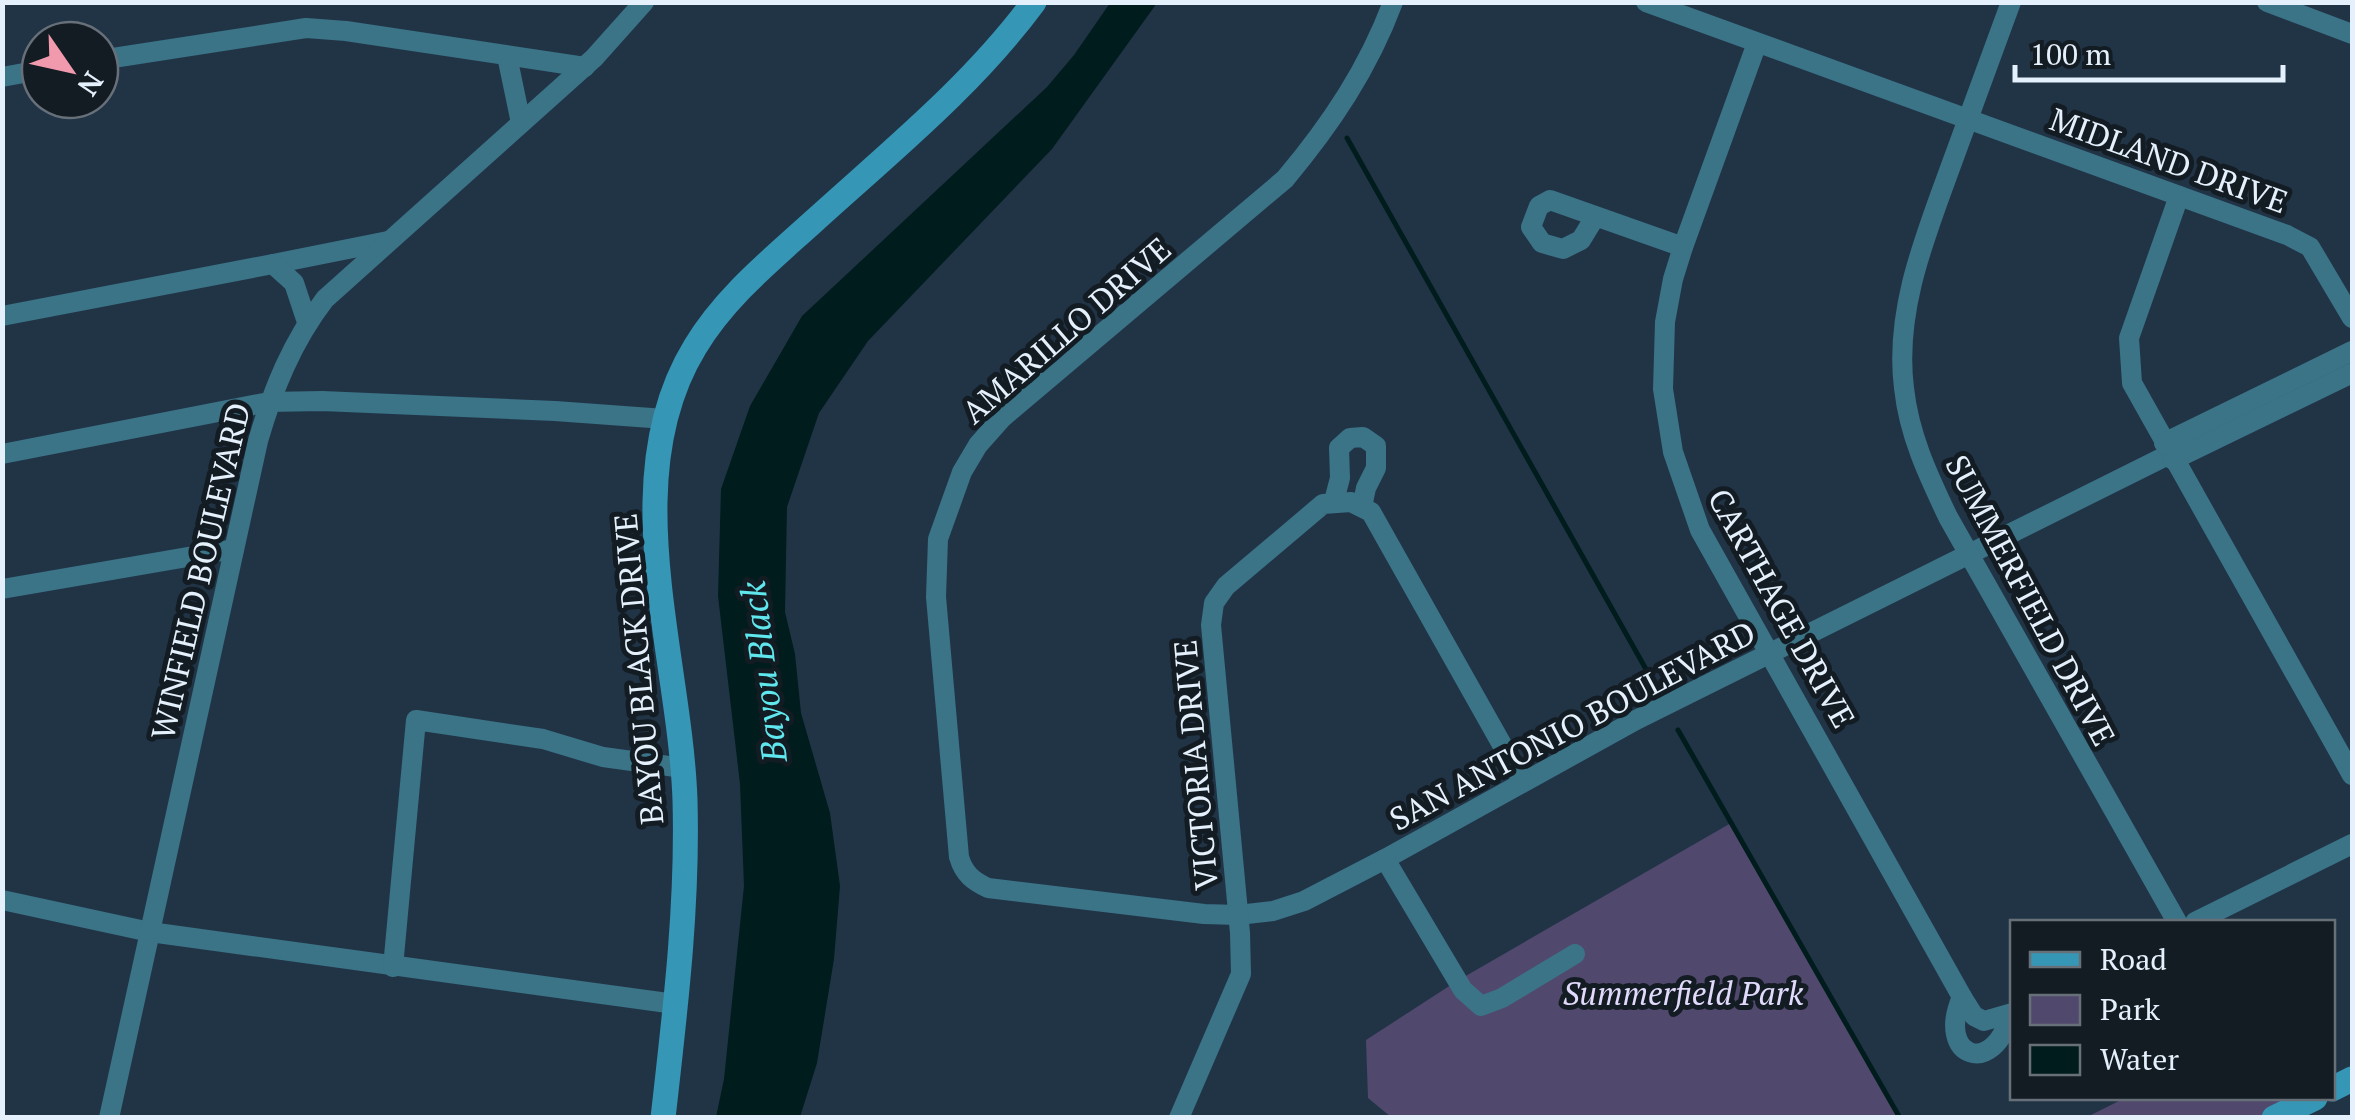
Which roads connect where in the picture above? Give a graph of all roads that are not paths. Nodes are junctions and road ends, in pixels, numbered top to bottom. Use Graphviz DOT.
graph roads {
  1 [pos="644,2"];
  2 [pos="1034,2"];
  3 [pos="1393,2"];
  4 [pos="1646,2"];
  5 [pos="2011,2"];
  6 [pos="2267,2"];
  7 [pos="2352,34"];
  8 [pos="1757,43"];
  9 [pos="507,56"];
  10 [pos="120,57"];
  11 [pos="584,66"];
  12 [pos="1968,120"];
  13 [pos="521,124"];
  14 [pos="2180,196"];
  15 [pos="1595,217"];
  16 [pos="390,240"];
  17 [pos="1683,247"];
  18 [pos="272,264"];
  19 [pos="2,316"];
  20 [pos="2352,318"];
  21 [pos="307,322"];
  22 [pos="2352,351"];
  23 [pos="2352,373"];
  24 [pos="269,402"];
  25 [pos="665,419"];
  26 [pos="2169,452"];
  27 [pos="2,454"];
  28 [pos="1334,501"];
  29 [pos="1362,507"];
  30 [pos="234,549"];
  31 [pos="1968,553"];
  32 [pos="2,589"];
  33 [pos="1771,651"];
  34 [pos="683,768"];
  35 [pos="2352,775"];
  36 [pos="1523,782"];
  37 [pos="2352,844"];
  38 [pos="1385,860"];
  39 [pos="973,880"];
  40 [pos="2,900"];
  41 [pos="1238,915"];
  42 [pos="2176,920"];
  43 [pos="2199,920"];
  44 [pos="150,932"];
  45 [pos="1576,954"];
  46 [pos="394,967"];
  47 [pos="1962,998"];
  48 [pos="676,1004"];
  49 [pos="2010,1013"];
  50 [pos="2010,1017"];
  51 [pos="109,1118"];
  52 [pos="664,1118"];
  53 [pos="1180,1118"];
  1 -- 11 [label="street, WINFIELD BOULEVARD"];
  2 -- 25 [label="main road, BAYOU BLACK DRIVE"];
  3 -- 39 [label="street, AMARILLO DRIVE"];
  4 -- 8 [label="street, MIDLAND DRIVE"];
  5 -- 12 [label="street, SUMMERFIELD DRIVE"];
  6 -- 7 [label="street"];
  8 -- 12 [label="street, MIDLAND DRIVE"];
  8 -- 17 [label="street, CARTHAGE DRIVE"];
  9 -- 10 [label="street"];
  9 -- 11 [label="street"];
  9 -- 13 [label="street"];
  11 -- 13 [label="street, WINFIELD BOULEVARD"];
  12 -- 14 [label="street, MIDLAND DRIVE"];
  12 -- 31 [label="street, SUMMERFIELD DRIVE"];
  13 -- 16 [label="street, WINFIELD BOULEVARD"];
  14 -- 20 [label="street, MIDLAND DRIVE"];
  14 -- 26 [label="street"];
  15 -- 17 [label="street"];
  16 -- 18 [label="street"];
  16 -- 21 [label="street, WINFIELD BOULEVARD"];
  17 -- 33 [label="street, CARTHAGE DRIVE"];
  18 -- 19 [label="street"];
  18 -- 21 [label="street"];
  21 -- 24 [label="street, WINFIELD BOULEVARD"];
  22 -- 26 [label="street, SAN ANTONIO BOULEVARD"];
  23 -- 26 [label="street, SAN ANTONIO BOULEVARD"];
  24 -- 25 [label="street"];
  24 -- 27 [label="street"];
  24 -- 30 [label="street, WINFIELD BOULEVARD"];
  25 -- 34 [label="main road, BAYOU BLACK DRIVE"];
  26 -- 31 [label="street, SAN ANTONIO BOULEVARD"];
  26 -- 35 [label="street"];
  28 -- 29 [label="street"];
  28 -- 29 [label="street"];
  28 -- 41 [label="street, VICTORIA DRIVE"];
  29 -- 36 [label="street"];
  30 -- 32 [label="street"];
  30 -- 44 [label="street, WINFIELD BOULEVARD"];
  31 -- 33 [label="street, SAN ANTONIO BOULEVARD"];
  31 -- 42 [label="street, SUMMERFIELD DRIVE"];
  33 -- 36 [label="street, SAN ANTONIO BOULEVARD"];
  33 -- 47 [label="street, CARTHAGE DRIVE"];
  34 -- 46 [label="street"];
  34 -- 48 [label="main road, BAYOU BLACK DRIVE"];
  36 -- 38 [label="street, SAN ANTONIO BOULEVARD"];
  37 -- 43 [label="street"];
  38 -- 41 [label="street, SAN ANTONIO BOULEVARD"];
  38 -- 45 [label="street"];
  39 -- 41 [label="street, SAN ANTONIO BOULEVARD"];
  40 -- 44 [label="street"];
  41 -- 53 [label="street, VICTORIA DRIVE"];
  44 -- 46 [label="street"];
  44 -- 51 [label="street, WINFIELD BOULEVARD"];
  46 -- 48 [label="street"];
  47 -- 49 [label="street"];
  47 -- 50 [label="street"];
  48 -- 52 [label="main road, BAYOU BLACK DRIVE"];
}
